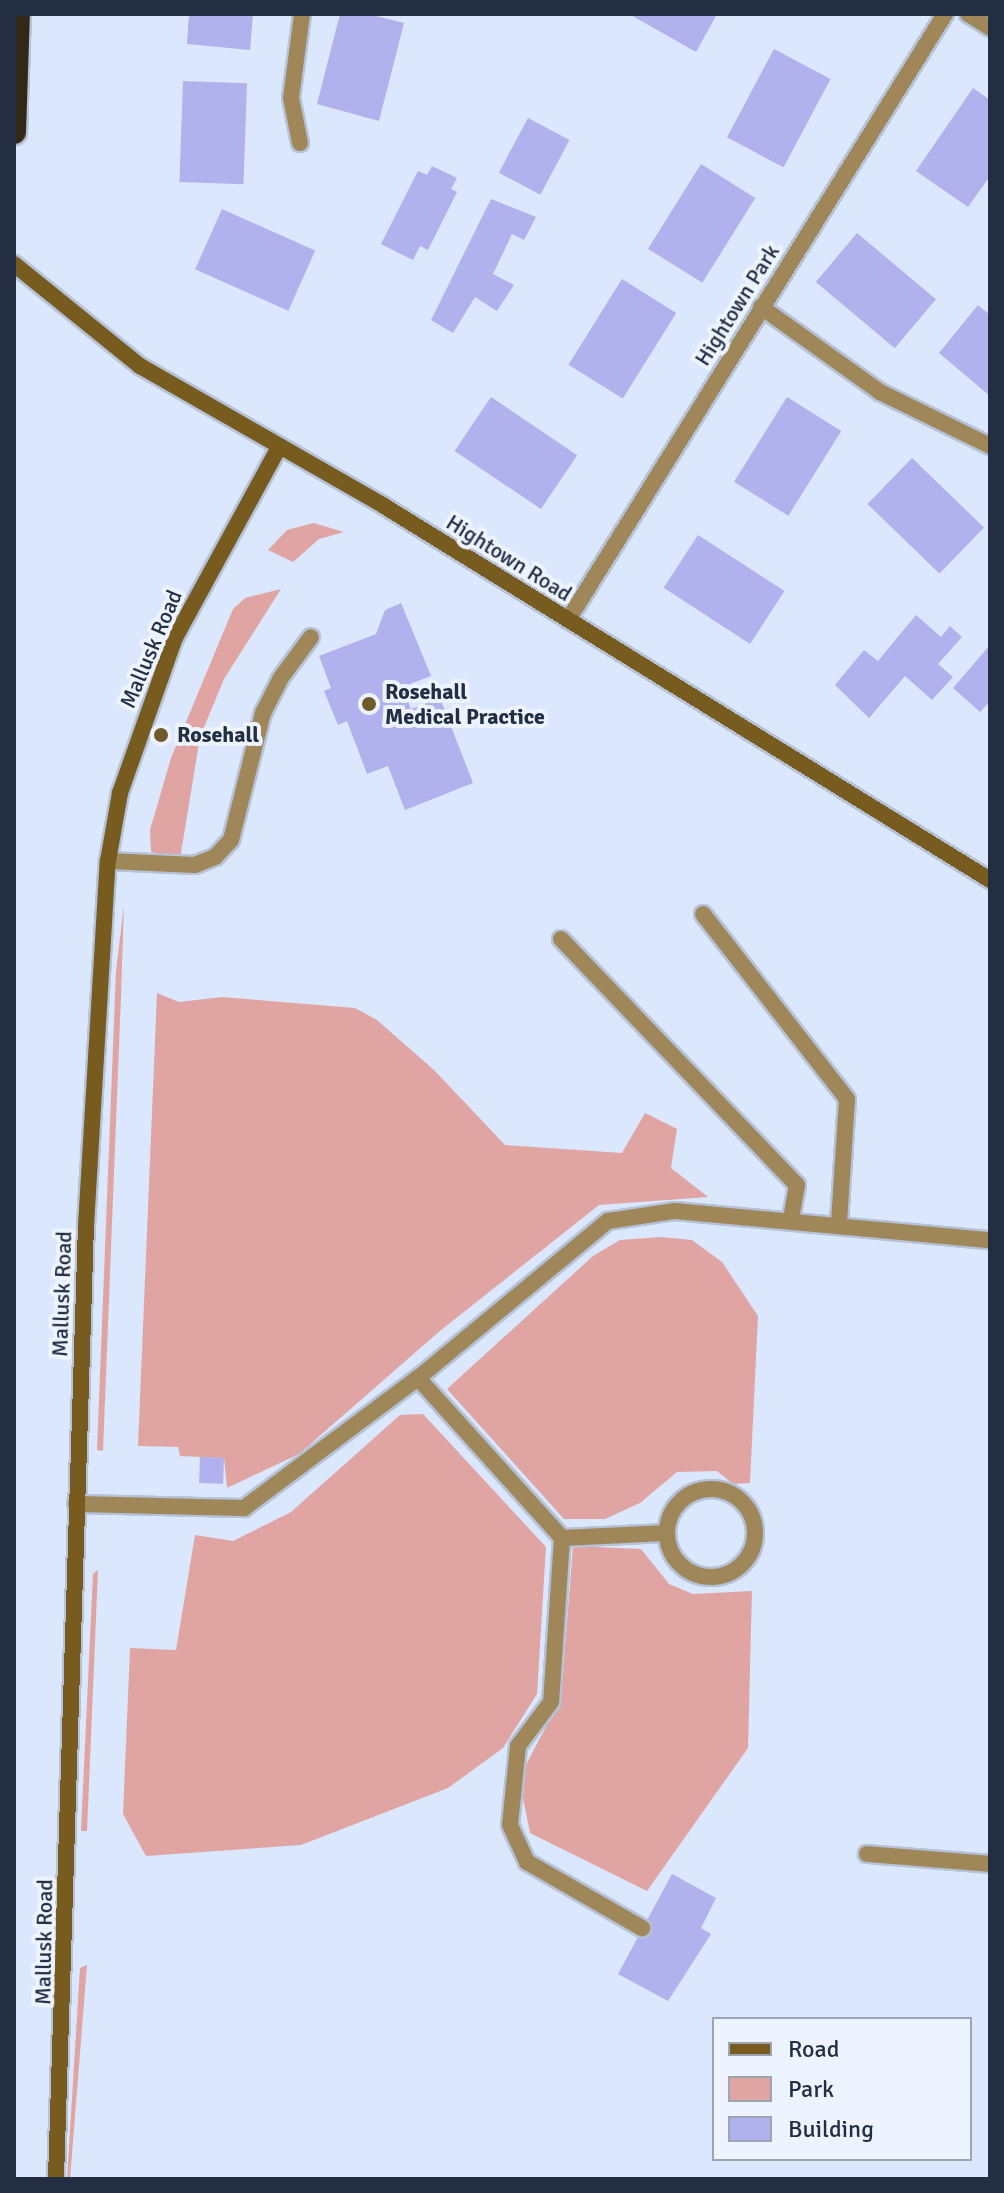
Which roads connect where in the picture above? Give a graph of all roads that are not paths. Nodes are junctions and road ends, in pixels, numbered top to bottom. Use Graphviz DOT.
graph roads {
  1 [pos="18,14"];
  2 [pos="302,14"];
  3 [pos="945,14"];
  4 [pos="968,14"];
  5 [pos="990,28"];
  6 [pos="14,132"];
  7 [pos="300,143"];
  8 [pos="14,264"];
  9 [pos="761,307"];
  10 [pos="990,446"];
  11 [pos="279,447"];
  12 [pos="568,620"];
  13 [pos="311,637"];
  14 [pos="108,861"];
  15 [pos="990,880"];
  16 [pos="703,914"];
  17 [pos="561,939"];
  18 [pos="791,1220"];
  19 [pos="839,1223"];
  20 [pos="990,1240"];
  21 [pos="418,1378"];
  22 [pos="76,1504"];
  23 [pos="666,1533"];
  24 [pos="562,1538"];
  25 [pos="867,1854"];
  26 [pos="990,1864"];
  27 [pos="642,1928"];
  28 [pos="56,2179"];
  1 -- 6 [label="highway"];
  2 -- 7 [label="street"];
  3 -- 9 [label="street, Hightown Park"];
  4 -- 5 [label="street"];
  8 -- 11 [label="main road, Hightown Road"];
  9 -- 10 [label="street"];
  9 -- 12 [label="street, Hightown Park"];
  11 -- 12 [label="main road, Hightown Road"];
  11 -- 14 [label="main road, Mallusk Road"];
  12 -- 15 [label="main road, Hightown Road"];
  13 -- 14 [label="street"];
  14 -- 22 [label="main road, Mallusk Road"];
  16 -- 19 [label="street"];
  17 -- 18 [label="street"];
  18 -- 19 [label="street"];
  18 -- 21 [label="street"];
  19 -- 20 [label="street"];
  21 -- 22 [label="street"];
  21 -- 24 [label="street"];
  22 -- 28 [label="main road, Mallusk Road"];
  23 -- 23 [label="street"];
  23 -- 24 [label="street"];
  24 -- 27 [label="street"];
  25 -- 26 [label="street"];
}
